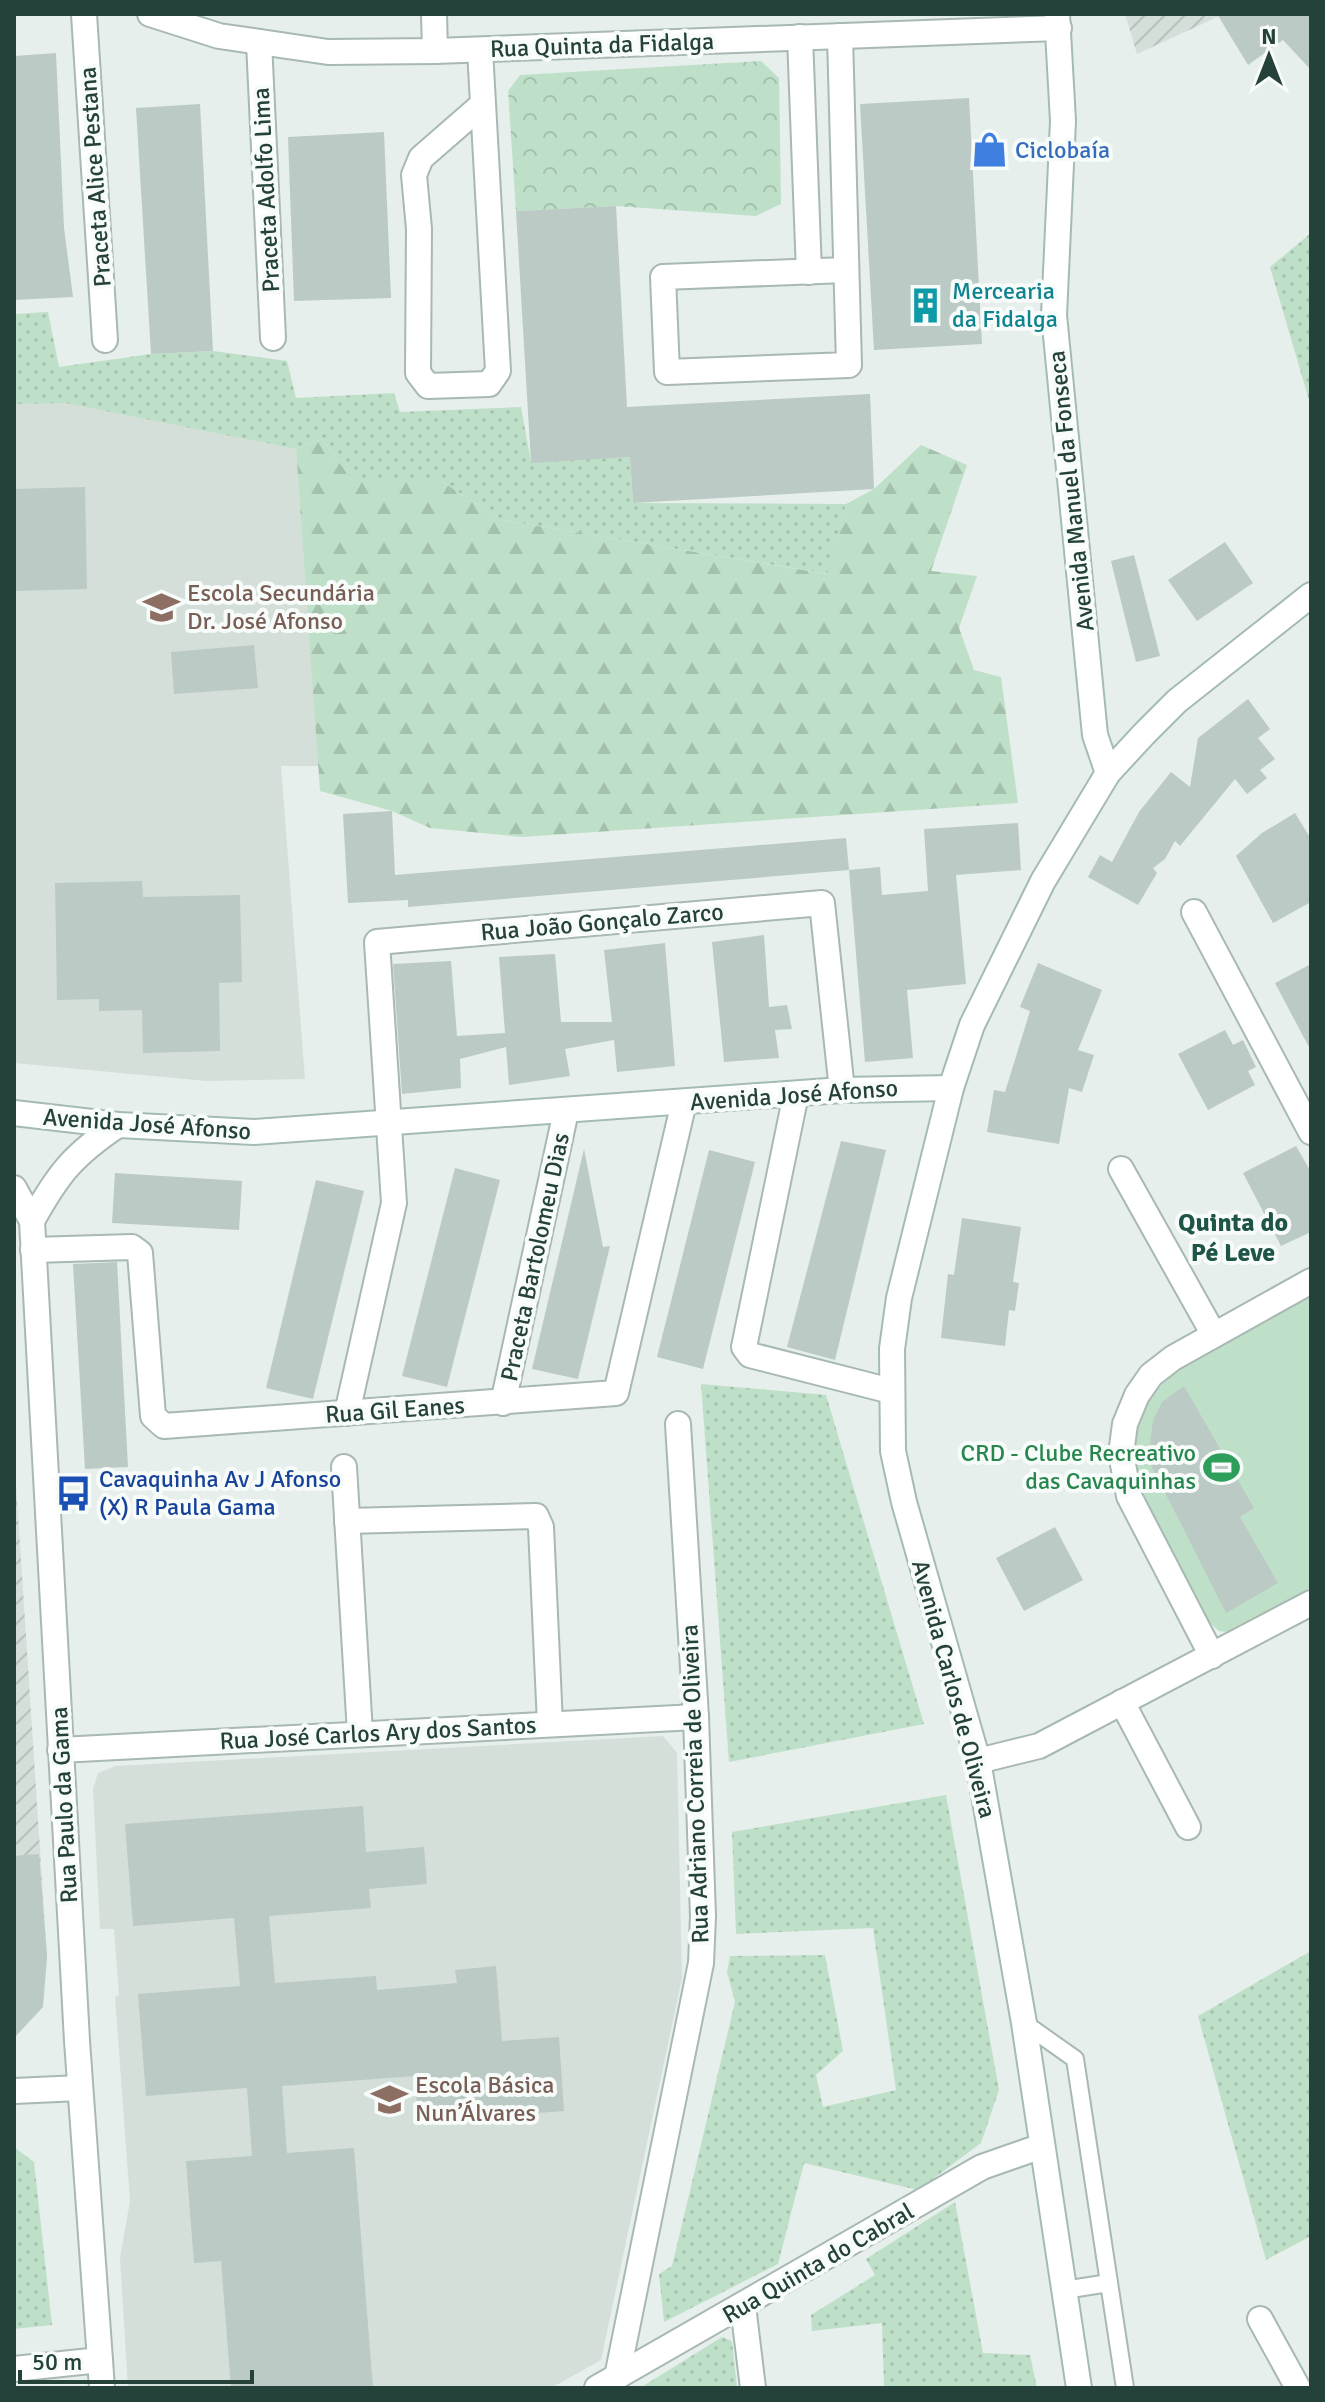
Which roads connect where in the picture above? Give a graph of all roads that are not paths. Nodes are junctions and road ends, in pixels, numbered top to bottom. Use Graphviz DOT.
graph roads {
  1 [pos="84,14"];
  2 [pos="150,14"];
  3 [pos="434,14"];
  4 [pos="1058,21"];
  5 [pos="840,36"];
  6 [pos="800,37"];
  7 [pos="259,42"];
  8 [pos="480,50"];
  9 [pos="435,51"];
  10 [pos="483,104"];
  11 [pos="845,270"];
  12 [pos="809,272"];
  13 [pos="273,338"];
  14 [pos="105,340"];
  15 [pos="1311,595"];
  16 [pos="1108,773"];
  17 [pos="1194,912"];
  18 [pos="951,1088"];
  19 [pos="842,1090"];
  20 [pos="796,1094"];
  21 [pos="684,1102"];
  22 [pos="566,1111"];
  23 [pos="14,1113"];
  24 [pos="390,1124"];
  25 [pos="118,1125"];
  26 [pos="1311,1132"];
  27 [pos="1121,1169"];
  28 [pos="14,1188"];
  29 [pos="32,1221"];
  30 [pos="33,1250"];
  31 [pos="1311,1281"];
  32 [pos="1214,1335"];
  33 [pos="891,1391"];
  34 [pos="503,1403"];
  35 [pos="347,1413"];
  36 [pos="678,1424"];
  37 [pos="344,1467"];
  38 [pos="347,1521"];
  39 [pos="1309,1610"];
  40 [pos="1212,1656"];
  41 [pos="1122,1702"];
  42 [pos="696,1717"];
  43 [pos="550,1724"];
  44 [pos="360,1733"];
  45 [pos="60,1750"];
  46 [pos="978,1761"];
  47 [pos="1188,1827"];
  48 [pos="1024,2023"];
  49 [pos="80,2088"];
  50 [pos="14,2091"];
  51 [pos="1042,2146"];
  52 [pos="1109,2283"];
  53 [pos="1064,2290"];
  54 [pos="743,2306"];
  55 [pos="1260,2319"];
  56 [pos="100,2360"];
  57 [pos="14,2369"];
  58 [pos="607,2382"];
  59 [pos="102,2388"];
  60 [pos="753,2388"];
  61 [pos="1079,2388"];
  62 [pos="1125,2388"];
  63 [pos="1298,2388"];
  1 -- 14 [label="street, Praceta Alice Pestana"];
  2 -- 7 [label="street, Rua Quinta da Fidalga"];
  3 -- 9 [label="street"];
  4 -- 5 [label="street, Rua Quinta da Fidalga"];
  4 -- 16 [label="street, Avenida Manuel da Fonseca"];
  5 -- 6 [label="street, Rua Quinta da Fidalga"];
  5 -- 11 [label="street"];
  6 -- 8 [label="street, Rua Quinta da Fidalga"];
  6 -- 12 [label="street"];
  7 -- 9 [label="street, Rua Quinta da Fidalga"];
  7 -- 13 [label="street, Praceta Adolfo Lima"];
  8 -- 9 [label="street, Rua Quinta da Fidalga"];
  8 -- 10 [label="street"];
  10 -- 10 [label="street"];
  11 -- 12 [label="street"];
  11 -- 12 [label="street"];
  15 -- 16 [label="street"];
  16 -- 18 [label="street"];
  17 -- 26 [label="street"];
  18 -- 19 [label="street, Avenida José Afonso"];
  18 -- 33 [label="street, Avenida Carlos de Oliveira"];
  19 -- 20 [label="street, Avenida José Afonso"];
  19 -- 24 [label="street, Rua João Gonçalo Zarco"];
  20 -- 21 [label="street, Avenida José Afonso"];
  20 -- 33 [label="street"];
  21 -- 22 [label="street, Avenida José Afonso"];
  21 -- 34 [label="street, Rua Gil Eanes"];
  22 -- 24 [label="street, Avenida José Afonso"];
  22 -- 34 [label="street, Praceta Bartolomeu Dias"];
  23 -- 25 [label="street, Avenida José Afonso"];
  24 -- 25 [label="street, Avenida José Afonso"];
  24 -- 35 [label="street"];
  25 -- 29 [label="street"];
  27 -- 32 [label="street"];
  28 -- 29 [label="street, Rua Paulo da Gama"];
  29 -- 30 [label="street, Rua Paulo da Gama"];
  30 -- 35 [label="street, Rua Gil Eanes"];
  30 -- 45 [label="street, Rua Paulo da Gama"];
  31 -- 32 [label="street"];
  32 -- 40 [label="street"];
  33 -- 46 [label="street, Avenida Carlos de Oliveira"];
  34 -- 35 [label="street, Rua Gil Eanes"];
  36 -- 42 [label="street, Rua Adriano Correia de Oliveira"];
  37 -- 38 [label="street"];
  38 -- 43 [label="street"];
  38 -- 44 [label="street"];
  39 -- 40 [label="street"];
  40 -- 41 [label="street"];
  41 -- 46 [label="street"];
  41 -- 47 [label="street"];
  42 -- 43 [label="street, Rua José Carlos Ary dos Santos"];
  42 -- 58 [label="street, Rua Adriano Correia de Oliveira"];
  43 -- 44 [label="street, Rua José Carlos Ary dos Santos"];
  44 -- 45 [label="street, Rua José Carlos Ary dos Santos"];
  45 -- 49 [label="street, Rua Paulo da Gama"];
  46 -- 48 [label="street, Avenida Carlos de Oliveira"];
  48 -- 51 [label="street, Avenida Carlos de Oliveira"];
  48 -- 52 [label="lane"];
  49 -- 50 [label="street"];
  49 -- 56 [label="street, Rua Paulo da Gama"];
  51 -- 53 [label="street, Avenida Carlos de Oliveira"];
  51 -- 54 [label="street, Rua Quinta do Cabral"];
  52 -- 53 [label="lane"];
  52 -- 62 [label="lane"];
  53 -- 61 [label="street, Avenida Carlos de Oliveira"];
  54 -- 58 [label="street, Rua Quinta do Cabral"];
  54 -- 60 [label="street"];
  55 -- 63 [label="street"];
  56 -- 57 [label="street"];
  56 -- 59 [label="street, Rua Paulo da Gama"];
}
